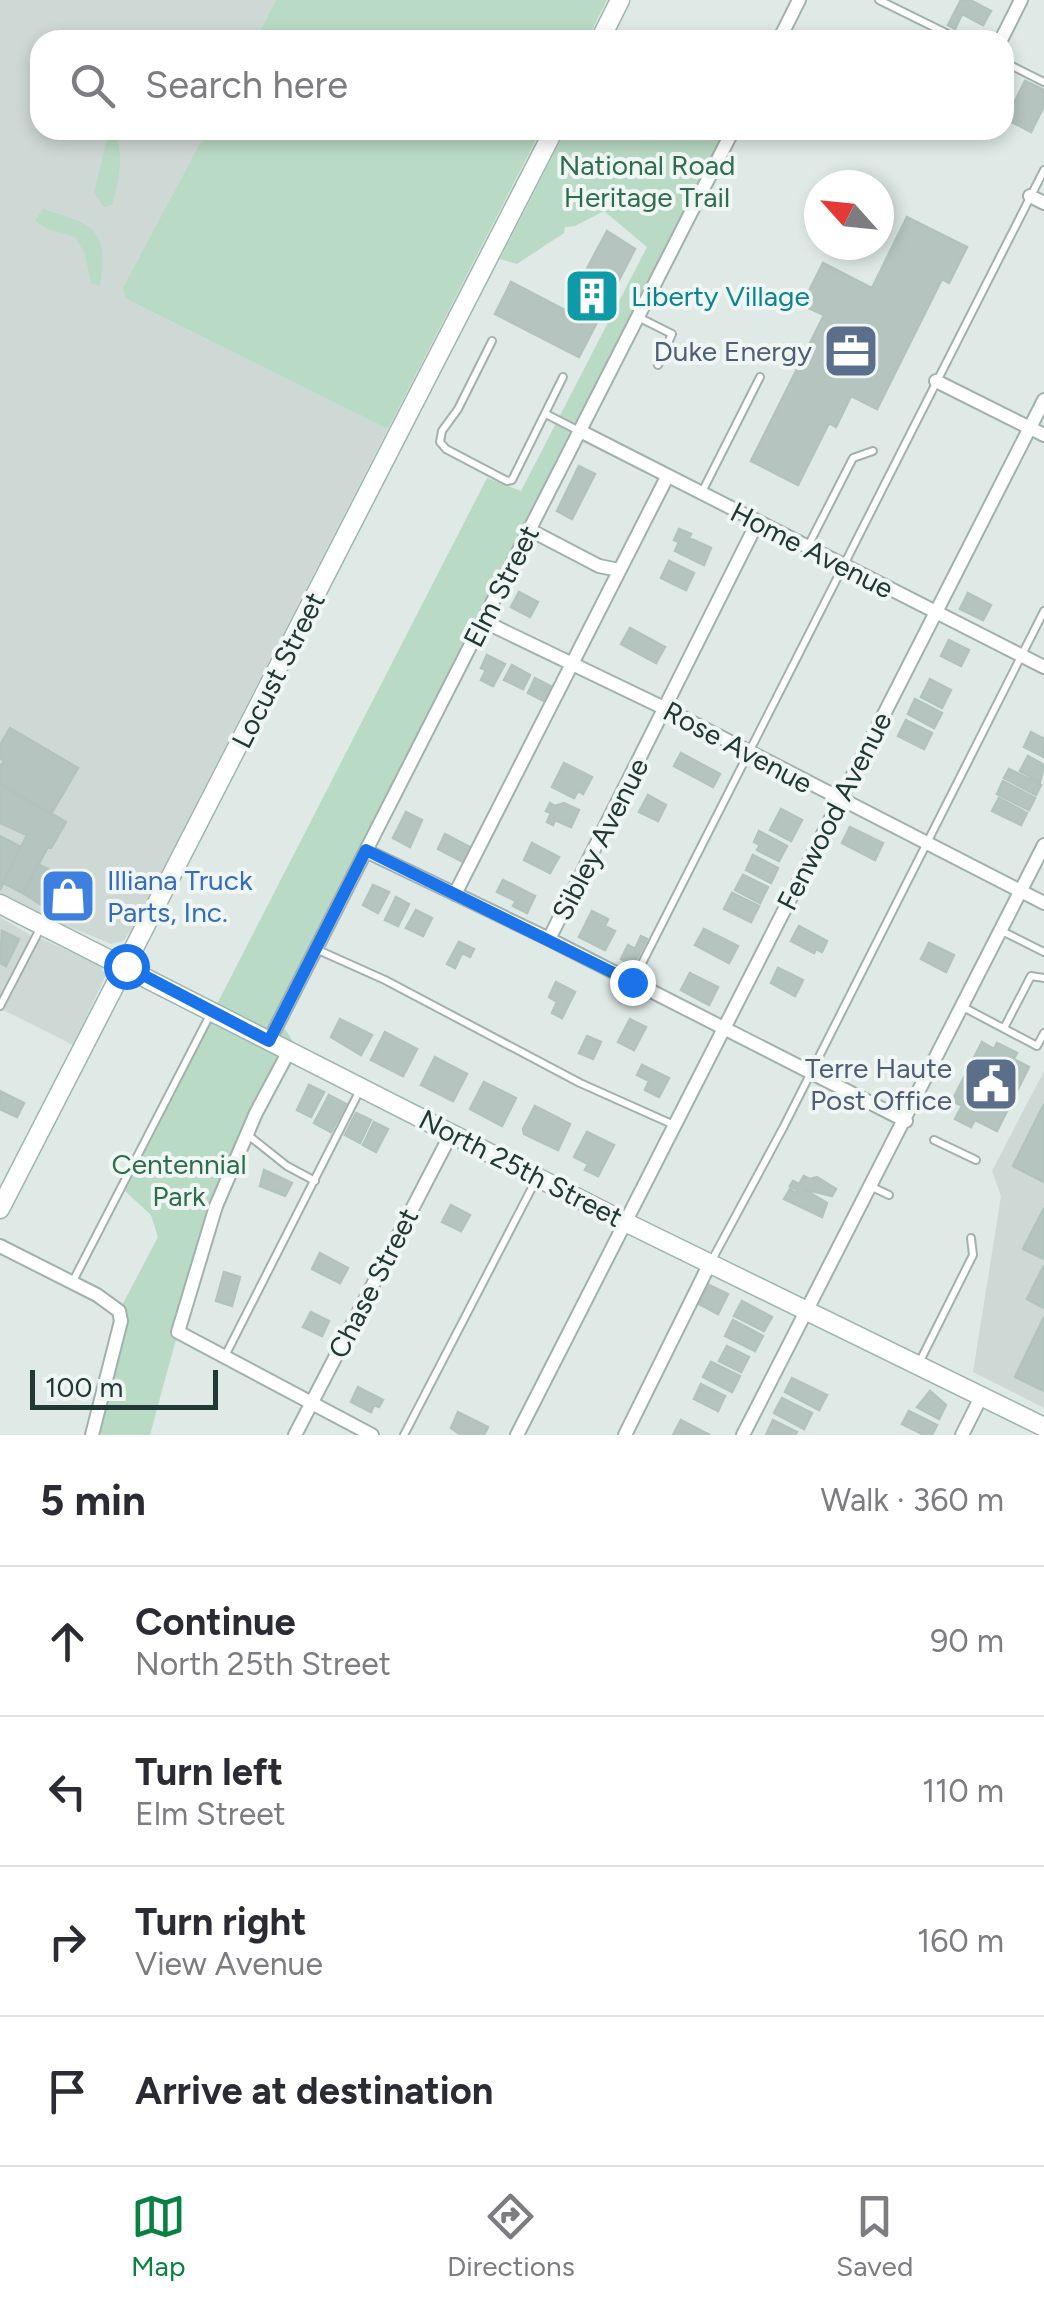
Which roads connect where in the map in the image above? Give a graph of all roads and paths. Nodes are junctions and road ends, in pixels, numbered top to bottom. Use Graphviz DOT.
graph roads {
  1 [pos="620,0"];
  2 [pos="799,0"];
  3 [pos="879,0"];
  4 [pos="1021,0"];
  5 [pos="605,30"];
  6 [pos="784,30"];
  7 [pos="940,30"];
  8 [pos="1006,30"];
  9 [pos="1014,67"];
  10 [pos="1044,82"];
  11 [pos="549,140"];
  12 [pos="728,140"];
  13 [pos="1044,170"];
  14 [pos="1030,196"];
  15 [pos="1044,203"];
  16 [pos="638,317"];
  17 [pos="492,341"];
  18 [pos="658,365"];
  19 [pos="760,377"];
  20 [pos="563,378"];
  21 [pos="936,382"];
  22 [pos="1044,400"];
  23 [pos="546,414"];
  24 [pos="1030,428"];
  25 [pos="580,432"];
  26 [pos="1044,434"];
  27 [pos="873,450"];
  28 [pos="667,477"];
  29 [pos="700,495"];
  30 [pos="758,523"];
  31 [pos="530,530"];
  32 [pos="807,548"];
  33 [pos="843,567"];
  34 [pos="620,570"];
  35 [pos="1044,611"];
  36 [pos="935,612"];
  37 [pos="484,621"];
  38 [pos="1022,656"];
  39 [pos="572,664"];
  40 [pos="1044,667"];
  41 [pos="666,709"];
  42 [pos="749,754"];
  43 [pos="840,800"];
  44 [pos="928,845"];
  45 [pos="1044,845"];
  46 [pos="366,850"];
  47 [pos="1020,891"];
  48 [pos="455,894"];
  49 [pos="1044,903"];
  50 [pos="0,904"];
  51 [pos="42,925"];
  52 [pos="1000,931"];
  53 [pos="549,940"];
  54 [pos="316,949"];
  55 [pos="1044,952"];
  56 [pos="126,966"];
  57 [pos="1044,978"];
  58 [pos="632,982"];
  59 [pos="0,1006"];
  60 [pos="963,1007"];
  61 [pos="212,1011"];
  62 [pos="1004,1028"];
  63 [pos="724,1029"];
  64 [pos="1044,1032"];
  65 [pos="269,1041"];
  66 [pos="289,1051"];
  67 [pos="811,1073"];
  68 [pos="361,1086"];
  69 [pos="906,1122"];
  70 [pos="675,1126"];
  71 [pos="452,1132"];
  72 [pos="248,1134"];
  73 [pos="934,1140"];
  74 [pos="976,1160"];
  75 [pos="538,1177"];
  76 [pos="315,1182"];
  77 [pos="872,1187"];
  78 [pos="888,1195"];
  79 [pos="0,1208"];
  80 [pos="625,1222"];
  81 [pos="972,1238"];
  82 [pos="0,1246"];
  83 [pos="710,1263"];
  84 [pos="72,1282"];
  85 [pos="808,1310"];
  86 [pos="224,1358"];
  87 [pos="919,1364"];
  88 [pos="982,1397"];
  89 [pos="311,1404"];
  90 [pos="1044,1427"];
  91 [pos="92,1435"];
  92 [pos="295,1435"];
  93 [pos="372,1435"];
  94 [pos="404,1435"];
  95 [pos="517,1435"];
  96 [pos="625,1435"];
  97 [pos="743,1435"];
  98 [pos="962,1435"];
  1 -- 5 [label="street"];
  2 -- 6 [label="street"];
  3 -- 7 [label="lane"];
  4 -- 8 [label="street"];
  9 -- 10 [label="lane"];
  11 -- 56 [label="street, Locust Street"];
  12 -- 16 [label="street, Elm Street"];
  13 -- 14 [label="lane"];
  14 -- 15 [label="street"];
  14 -- 21 [label="lane"];
  16 -- 18 [label="lane"];
  16 -- 25 [label="street, Elm Street"];
  17 -- 23 [label="lane"];
  19 -- 29 [label="lane"];
  20 -- 23 [label="lane"];
  21 -- 24 [label="street"];
  21 -- 33 [label="lane"];
  22 -- 24 [label="street, Fenwood Avenue"];
  23 -- 25 [label="lane"];
  24 -- 26 [label="street"];
  24 -- 36 [label="street, Fenwood Avenue"];
  25 -- 28 [label="street, Home Avenue"];
  25 -- 31 [label="street, Elm Street"];
  27 -- 32 [label="lane"];
  28 -- 29 [label="street, Home Avenue"];
  28 -- 34 [label="street"];
  29 -- 30 [label="street, Home Avenue"];
  30 -- 32 [label="street, Home Avenue"];
  30 -- 41 [label="street, Sibley Avenue"];
  31 -- 34 [label="street"];
  31 -- 37 [label="street, Elm Street"];
  32 -- 33 [label="street, Home Avenue"];
  33 -- 36 [label="street, Home Avenue"];
  33 -- 42 [label="lane"];
  34 -- 39 [label="street"];
  35 -- 38 [label="lane"];
  36 -- 38 [label="street, Home Avenue"];
  36 -- 43 [label="street, Fenwood Avenue"];
  37 -- 39 [label="street, Rose Avenue"];
  37 -- 46 [label="street, Elm Street"];
  38 -- 40 [label="street, Home Avenue"];
  38 -- 44 [label="lane"];
  39 -- 41 [label="street, Rose Avenue"];
  39 -- 48 [label="street"];
  41 -- 42 [label="street, Rose Avenue"];
  41 -- 53 [label="street, Sibley Avenue"];
  42 -- 43 [label="street, Rose Avenue"];
  42 -- 58 [label="lane"];
  43 -- 44 [label="street, Rose Avenue"];
  43 -- 63 [label="street, Fenwood Avenue"];
  44 -- 47 [label="street, Rose Avenue"];
  44 -- 67 [label="lane"];
  45 -- 47 [label="street"];
  46 -- 48 [label="street"];
  46 -- 54 [label="street, Elm Street"];
  47 -- 49 [label="street, Rose Avenue"];
  47 -- 52 [label="street"];
  48 -- 53 [label="street"];
  50 -- 51 [label="street, North 25th Street"];
  51 -- 56 [label="street, North 25th Street"];
  51 -- 59 [label="lane"];
  52 -- 55 [label="lane"];
  52 -- 60 [label="street"];
  53 -- 58 [label="street"];
  54 -- 65 [label="street, Elm Street"];
  54 -- 70 [label="lane"];
  56 -- 61 [label="street, North 25th Street"];
  56 -- 79 [label="street, Locust Street"];
  57 -- 62 [label="lane"];
  58 -- 63 [label="street"];
  60 -- 62 [label="lane"];
  60 -- 69 [label="street"];
  61 -- 65 [label="street, North 25th Street"];
  61 -- 84 [label="lane"];
  62 -- 64 [label="lane"];
  63 -- 67 [label="street"];
  63 -- 70 [label="street, Fenwood Avenue"];
  65 -- 66 [label="street, North 25th Street"];
  66 -- 68 [label="street, North 25th Street"];
  66 -- 72 [label="street"];
  67 -- 69 [label="street"];
  67 -- 83 [label="lane"];
  68 -- 71 [label="street, North 25th Street"];
  68 -- 76 [label="lane"];
  69 -- 77 [label="street"];
  70 -- 80 [label="street, Fenwood Avenue"];
  71 -- 75 [label="street, North 25th Street"];
  71 -- 89 [label="street, Chase Street"];
  72 -- 76 [label="lane"];
  72 -- 86 [label="street"];
  73 -- 74 [label="lane"];
  75 -- 80 [label="street, North 25th Street"];
  75 -- 94 [label="lane"];
  76 -- 86 [label="lane"];
  77 -- 78 [label="lane"];
  77 -- 85 [label="street"];
  80 -- 83 [label="street, North 25th Street"];
  80 -- 95 [label="street, Fenwood Avenue"];
  81 -- 87 [label="lane"];
  82 -- 84 [label="street"];
  83 -- 85 [label="street, North 25th Street"];
  83 -- 96 [label="street"];
  84 -- 91 [label="street"];
  85 -- 87 [label="street, North 25th Street"];
  85 -- 97 [label="street"];
  86 -- 89 [label="street"];
  87 -- 88 [label="street, North 25th Street"];
  88 -- 90 [label="street, North 25th Street"];
  88 -- 98 [label="street"];
  89 -- 92 [label="street, Chase Street"];
  89 -- 93 [label="street"];
}
